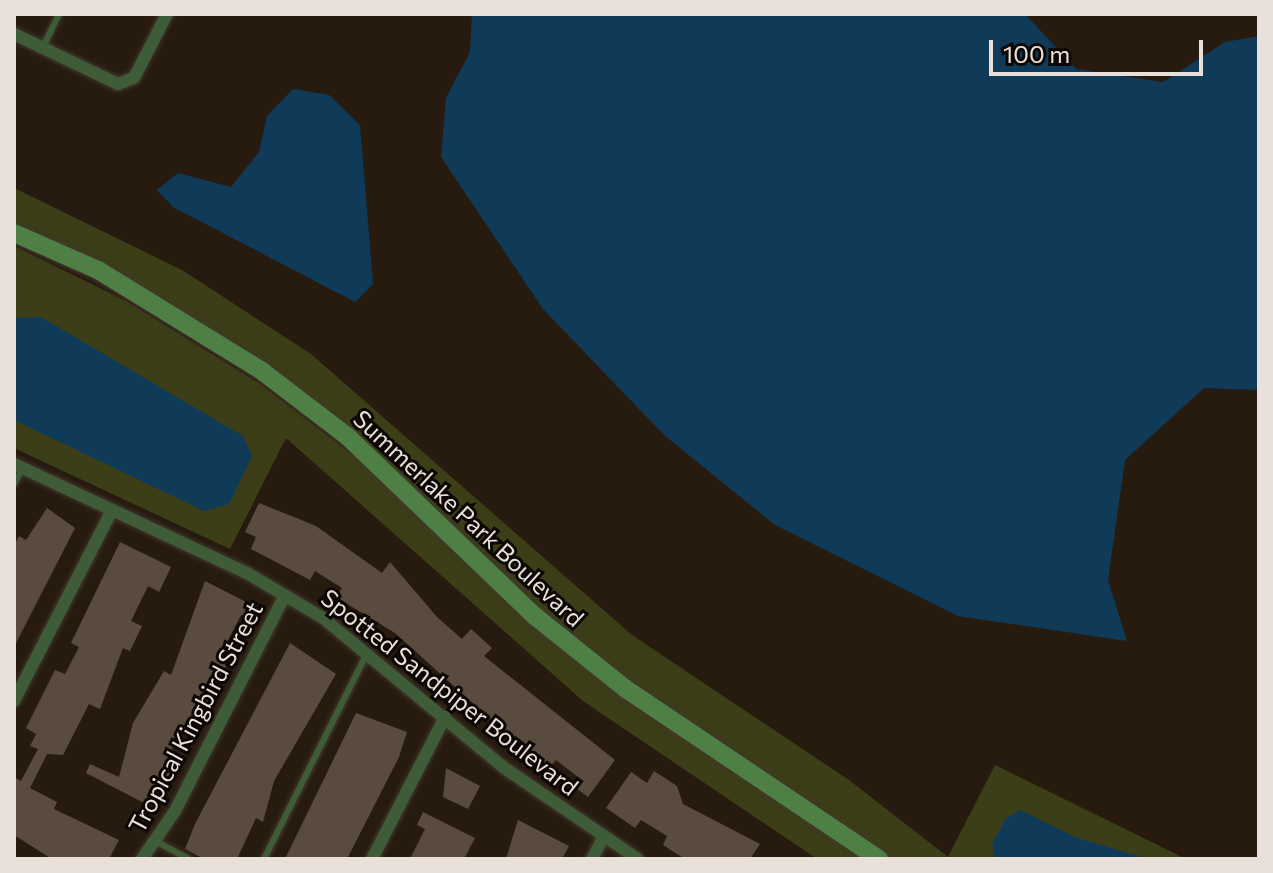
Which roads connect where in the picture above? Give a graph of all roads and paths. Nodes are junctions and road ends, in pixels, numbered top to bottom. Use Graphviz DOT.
graph roads {
  1 [pos="59,14"];
  2 [pos="167,14"];
  3 [pos="14,34"];
  4 [pos="43,48"];
  5 [pos="14,233"];
  6 [pos="18,466"];
  7 [pos="14,484"];
  8 [pos="112,510"];
  9 [pos="285,595"];
  10 [pos="368,650"];
  11 [pos="14,701"];
  12 [pos="445,717"];
  13 [pos="604,836"];
  14 [pos="157,842"];
  15 [pos="142,859"];
  16 [pos="189,859"];
  17 [pos="264,859"];
  18 [pos="372,859"];
  19 [pos="592,859"];
  20 [pos="638,859"];
  21 [pos="879,859"];
  1 -- 4 [label="lane"];
  2 -- 4 [label="street"];
  3 -- 4 [label="street"];
  5 -- 21 [label="main road, Summerlake Park Boulevard"];
  6 -- 7 [label="lane"];
  6 -- 8 [label="street, Spotted Sandpiper Boulevard"];
  8 -- 9 [label="street, Spotted Sandpiper Boulevard"];
  8 -- 11 [label="street"];
  9 -- 10 [label="street, Spotted Sandpiper Boulevard"];
  9 -- 14 [label="street, Tropical Kingbird Street"];
  10 -- 12 [label="street, Spotted Sandpiper Boulevard"];
  10 -- 17 [label="lane"];
  12 -- 13 [label="street, Spotted Sandpiper Boulevard"];
  12 -- 18 [label="street"];
  13 -- 19 [label="street"];
  13 -- 20 [label="street, Spotted Sandpiper Boulevard"];
  14 -- 15 [label="street, Tropical Kingbird Street"];
  14 -- 16 [label="lane"];
}
